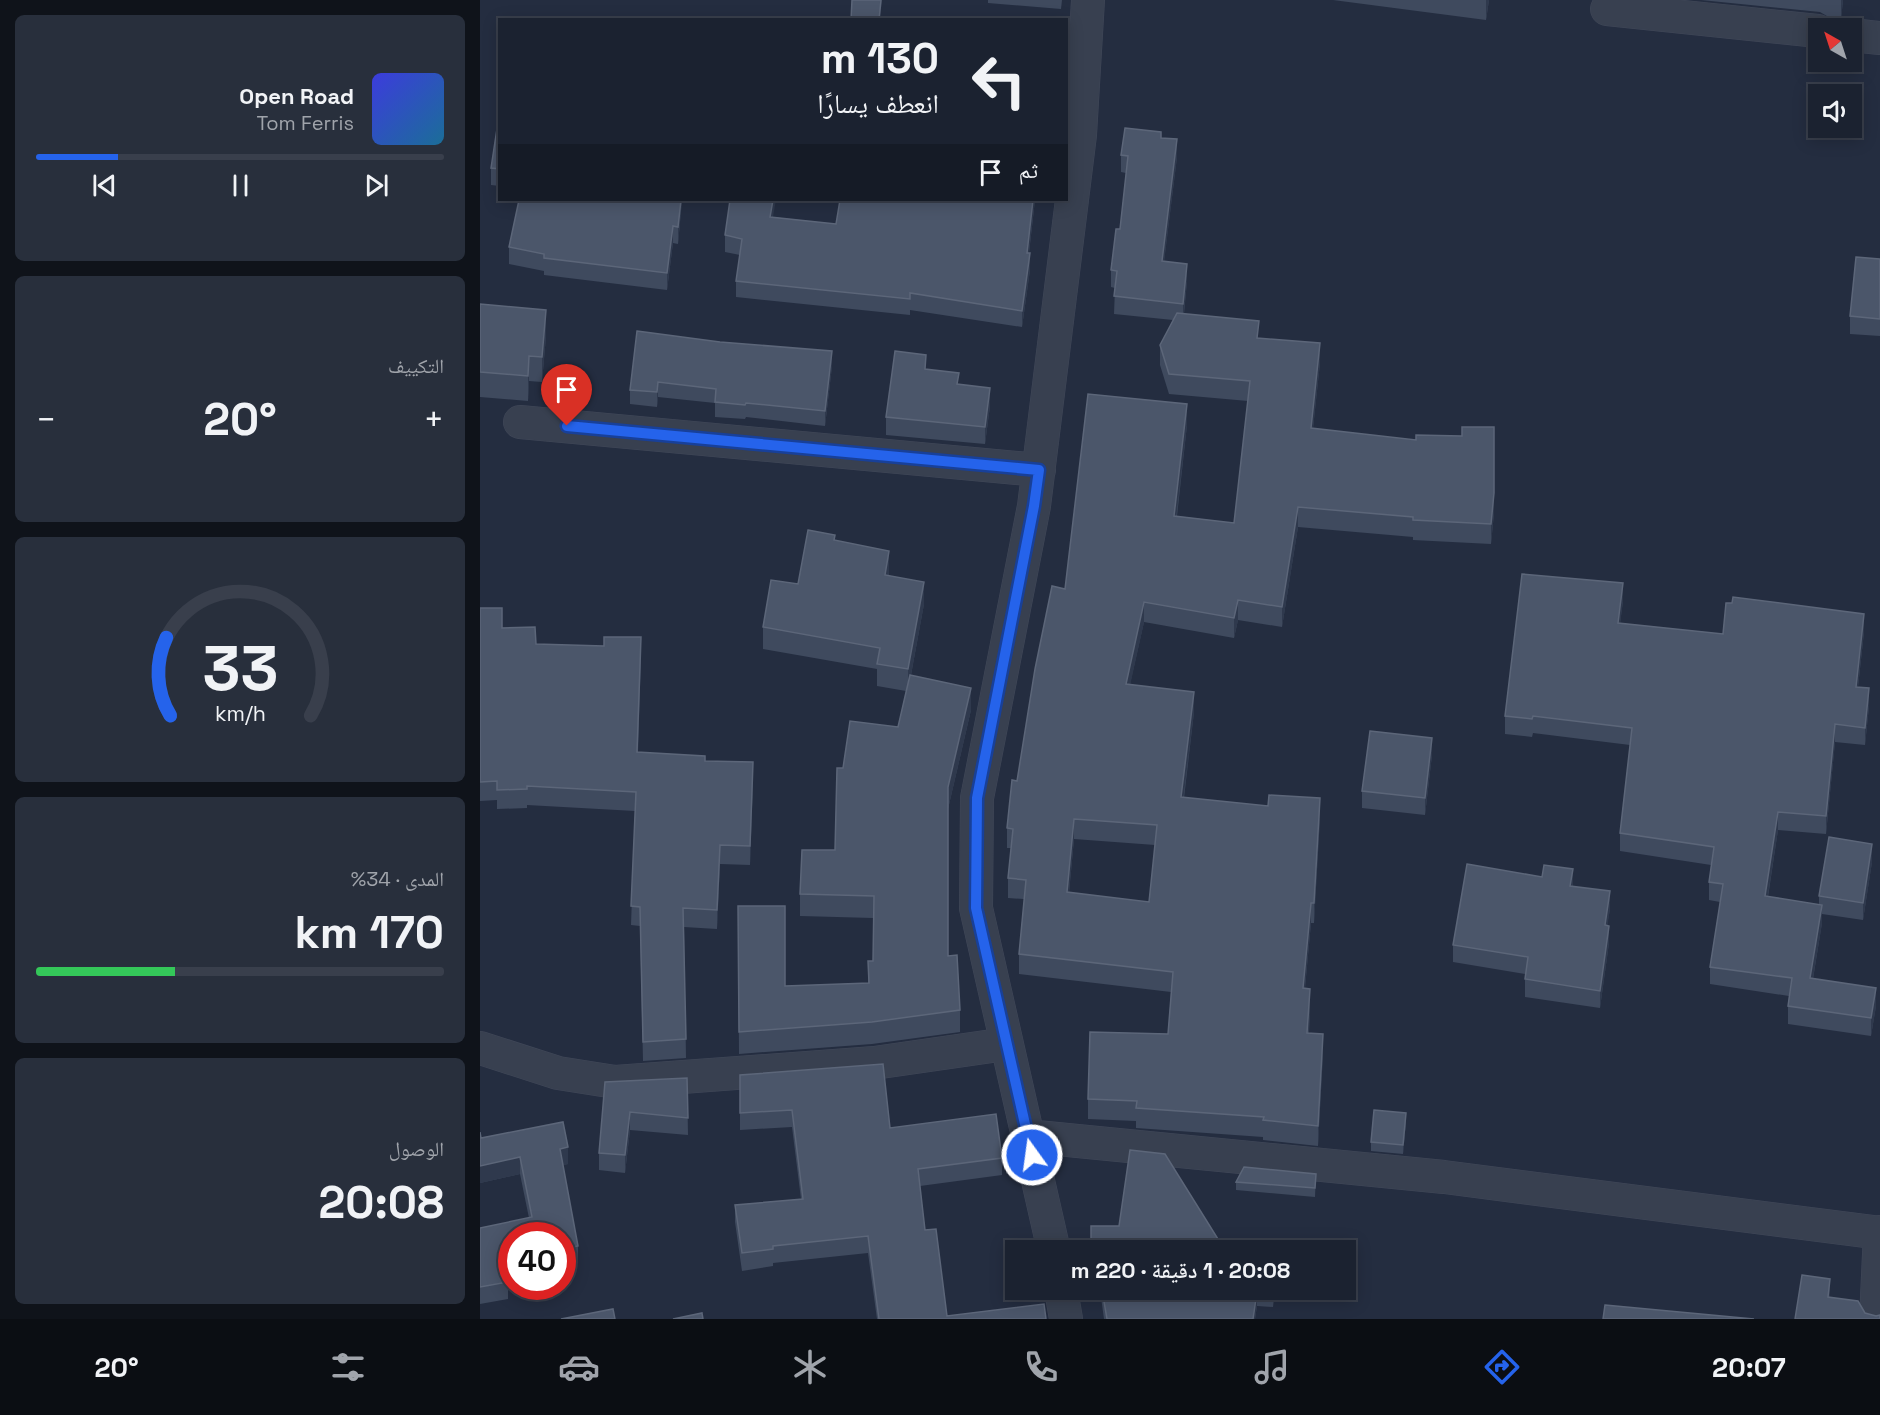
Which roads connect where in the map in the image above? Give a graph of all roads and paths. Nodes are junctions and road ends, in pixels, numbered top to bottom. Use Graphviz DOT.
graph roads {
  1 [pos="1088,0"];
  2 [pos="1606,9"];
  3 [pos="1808,30"];
  4 [pos="1862,36"];
  5 [pos="1880,38"];
  6 [pos="520,422"];
  7 [pos="1039,470"];
  8 [pos="1006,1044"];
  9 [pos="480,1048"];
  10 [pos="1027,1136"];
  11 [pos="1880,1233"];
  12 [pos="1051,1240"];
  13 [pos="1063,1300"];
  14 [pos="1066,1319"];
  15 [pos="1876,1319"];
  1 -- 7 [label="street"];
  2 -- 3 [label="street"];
  4 -- 5 [label="street"];
  6 -- 7 [label="street"];
  7 -- 8 [label="street"];
  8 -- 9 [label="street"];
  8 -- 10 [label="street"];
  10 -- 11 [label="street"];
  10 -- 12 [label="street"];
  11 -- 15 [label="street"];
  13 -- 14 [label="street"];
}
